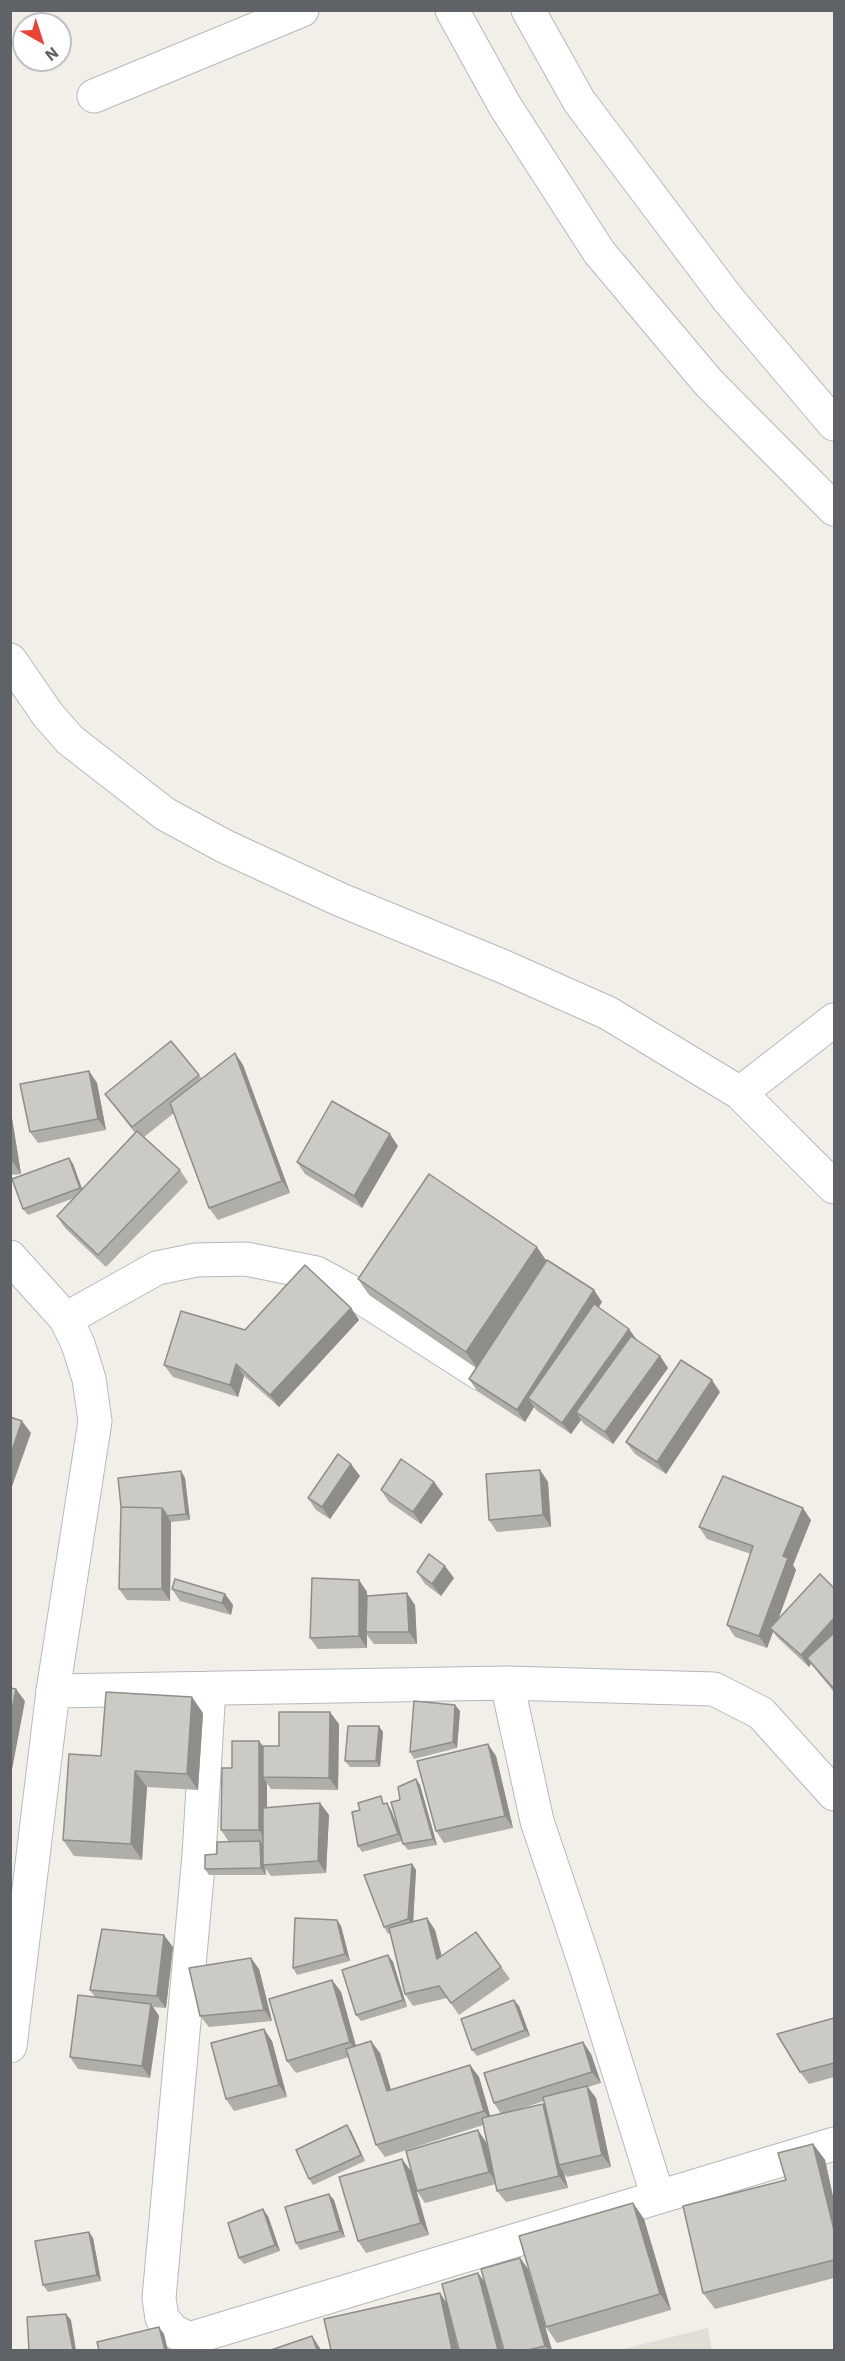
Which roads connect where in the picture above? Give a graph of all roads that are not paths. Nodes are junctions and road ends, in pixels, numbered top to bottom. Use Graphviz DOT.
graph roads {
  1 [pos="302,10"];
  2 [pos="452,10"];
  3 [pos="528,10"];
  4 [pos="94,96"];
  5 [pos="834,424"];
  6 [pos="834,509"];
  7 [pos="10,660"];
  8 [pos="834,1020"];
  9 [pos="740,1093"];
  10 [pos="834,1187"];
  11 [pos="10,1257"];
  12 [pos="66,1319"];
  13 [pos="481,1374"];
  14 [pos="507,1683"];
  15 [pos="209,1688"];
  16 [pos="53,1691"];
  17 [pos="834,1794"];
  18 [pos="10,2046"];
  19 [pos="834,2144"];
  20 [pos="658,2197"];
  1 -- 4 [label="street"];
  2 -- 6 [label="street"];
  3 -- 5 [label="street"];
  7 -- 9 [label="street"];
  8 -- 9 [label="street"];
  9 -- 10 [label="street"];
  11 -- 12 [label="street"];
  12 -- 13 [label="street"];
  12 -- 16 [label="street"];
  14 -- 15 [label="street"];
  14 -- 17 [label="street"];
  14 -- 20 [label="street"];
  15 -- 16 [label="street"];
  15 -- 20 [label="street"];
  16 -- 18 [label="street"];
  19 -- 20 [label="street"];
}
